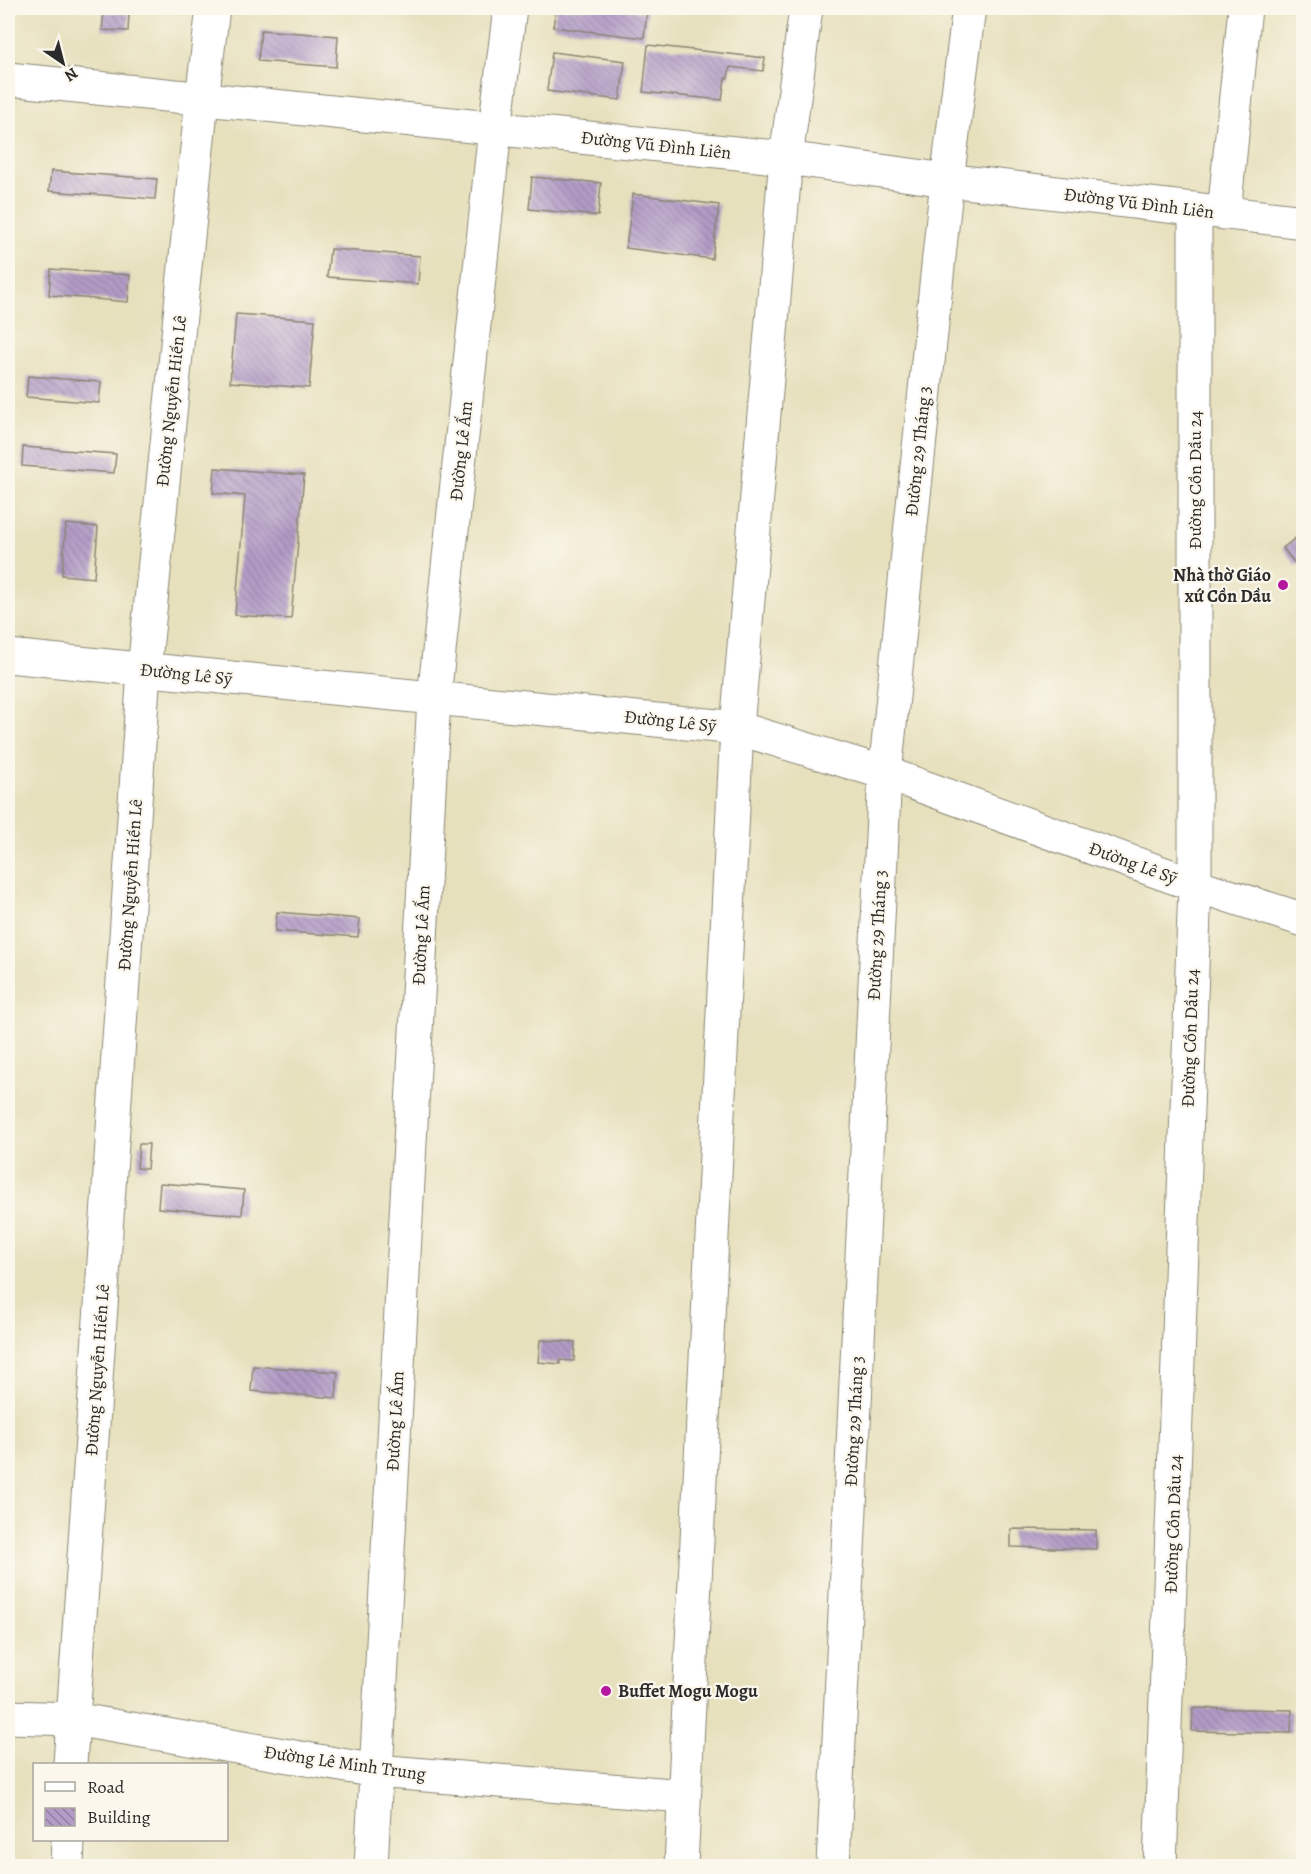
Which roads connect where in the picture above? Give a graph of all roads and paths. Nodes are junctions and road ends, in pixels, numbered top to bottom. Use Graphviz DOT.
graph roads {
  1 [pos="213,8"];
  2 [pos="510,8"];
  3 [pos="806,8"];
  4 [pos="969,8"];
  5 [pos="1245,8"];
  6 [pos="8,79"];
  7 [pos="201,99"];
  8 [pos="495,129"];
  9 [pos="786,158"];
  10 [pos="947,180"];
  11 [pos="1210,211"];
  12 [pos="1304,222"];
  13 [pos="8,657"];
  14 [pos="144,670"];
  15 [pos="434,698"];
  16 [pos="737,728"];
  17 [pos="885,773"];
  18 [pos="1195,885"];
  19 [pos="1304,920"];
  20 [pos="8,1717"];
  21 [pos="73,1719"];
  22 [pos="70,1763"];
  23 [pos="376,1771"];
  24 [pos="684,1796"];
  25 [pos="68,1841"];
  26 [pos="68,1866"];
  27 [pos="371,1866"];
  28 [pos="681,1866"];
  29 [pos="833,1866"];
  30 [pos="1160,1866"];
  1 -- 7 [label="street, Đường Nguyễn Hiến Lê"];
  2 -- 8 [label="street, Đường Lê Ấm"];
  3 -- 9 [label="street"];
  4 -- 10 [label="street, Đường 29 Tháng 3"];
  5 -- 11 [label="street, Đường Cồn Dầu 24"];
  6 -- 7 [label="street, Đường Vũ Đình Liên"];
  7 -- 8 [label="street, Đường Vũ Đình Liên"];
  7 -- 14 [label="street, Đường Nguyễn Hiến Lê"];
  8 -- 9 [label="street, Đường Vũ Đình Liên"];
  8 -- 15 [label="street, Đường Lê Ấm"];
  9 -- 10 [label="street, Đường Vũ Đình Liên"];
  9 -- 16 [label="street"];
  10 -- 11 [label="street, Đường Vũ Đình Liên"];
  10 -- 17 [label="street, Đường 29 Tháng 3"];
  11 -- 12 [label="street, Đường Vũ Đình Liên"];
  11 -- 18 [label="street, Đường Cồn Dầu 24"];
  13 -- 14 [label="street, Đường Lê Sỹ"];
  14 -- 15 [label="street, Đường Lê Sỹ"];
  14 -- 21 [label="street, Đường Nguyễn Hiến Lê"];
  15 -- 16 [label="street, Đường Lê Sỹ"];
  15 -- 23 [label="street, Đường Lê Ấm"];
  16 -- 17 [label="street, Đường Lê Sỹ"];
  16 -- 24 [label="street"];
  17 -- 18 [label="street, Đường Lê Sỹ"];
  17 -- 29 [label="street, Đường 29 Tháng 3"];
  18 -- 19 [label="street, Đường Lê Sỹ"];
  18 -- 30 [label="street, Đường Cồn Dầu 24"];
  20 -- 21 [label="street, Đường Lê Minh Trung"];
  21 -- 22 [label="street, Đường Nguyễn Hiến Lê"];
  21 -- 23 [label="street, Đường Lê Minh Trung"];
  23 -- 24 [label="street, Đường Lê Minh Trung"];
  23 -- 27 [label="street, Đường Lê Ấm"];
  24 -- 28 [label="street"];
  25 -- 26 [label="street"];
}
